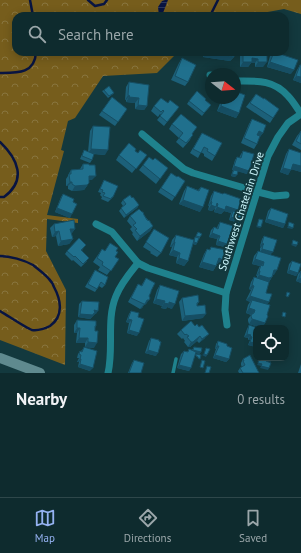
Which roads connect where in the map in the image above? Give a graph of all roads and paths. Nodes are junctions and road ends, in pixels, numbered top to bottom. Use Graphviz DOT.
graph roads {
  1 [pos="241,80"];
  2 [pos="301,114"];
  3 [pos="142,134"];
  4 [pos="258,192"];
  5 [pos="286,195"];
  6 [pos="96,224"];
  7 [pos="138,263"];
  8 [pos="226,293"];
  9 [pos="227,325"];
  10 [pos="0,358"];
  11 [pos="176,359"];
  12 [pos="40,373"];
  13 [pos="108,373"];
  14 [pos="173,373"];
  1 -- 2 [label="street"];
  2 -- 4 [label="street, Southwest Chatelain Drive"];
  3 -- 4 [label="street"];
  4 -- 5 [label="street"];
  4 -- 8 [label="street, Southwest Chatelain Drive"];
  6 -- 7 [label="street"];
  7 -- 8 [label="street"];
  7 -- 13 [label="street"];
  8 -- 9 [label="street, Southwest Chatelain Drive"];
  10 -- 12 [label="main road"];
  11 -- 14 [label="lane"];
}
